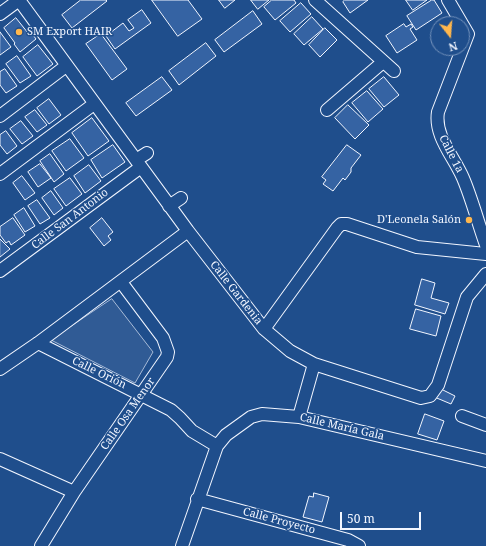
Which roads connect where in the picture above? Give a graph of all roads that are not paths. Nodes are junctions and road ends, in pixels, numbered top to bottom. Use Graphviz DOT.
graph roads {
  1 [pos="19,0"];
  2 [pos="314,0"];
  3 [pos="448,0"];
  4 [pos="0,14"];
  5 [pos="382,62"];
  6 [pos="66,66"];
  7 [pos="394,71"];
  8 [pos="94,104"];
  9 [pos="327,110"];
  10 [pos="0,116"];
  11 [pos="147,153"];
  12 [pos="138,164"];
  13 [pos="0,174"];
  14 [pos="181,198"];
  15 [pos="169,206"];
  16 [pos="188,231"];
  17 [pos="486,245"];
  18 [pos="486,254"];
  19 [pos="0,271"];
  20 [pos="486,274"];
  21 [pos="121,282"];
  22 [pos="264,329"];
  23 [pos="38,343"];
  24 [pos="314,364"];
  25 [pos="0,369"];
  26 [pos="141,394"];
  27 [pos="462,416"];
  28 [pos="299,417"];
  29 [pos="486,425"];
  30 [pos="217,446"];
  31 [pos="0,459"];
  32 [pos="486,461"];
  33 [pos="74,492"];
  34 [pos="197,499"];
  35 [pos="41,546"];
  36 [pos="182,546"];
  37 [pos="359,546"];
  1 -- 4 [label="street"];
  1 -- 6 [label="street, Calle Gardenia"];
  2 -- 5 [label="street"];
  3 -- 17 [label="street, Calle 1a"];
  5 -- 7 [label="street"];
  5 -- 9 [label="street"];
  6 -- 8 [label="street, Calle Gardenia"];
  6 -- 10 [label="street"];
  8 -- 12 [label="street, Calle Gardenia"];
  8 -- 13 [label="street"];
  11 -- 12 [label="street, Calle San Antonio"];
  12 -- 15 [label="street, Calle Gardenia"];
  12 -- 19 [label="street, Calle San Antonio"];
  14 -- 15 [label="street"];
  15 -- 16 [label="street, Calle Gardenia"];
  16 -- 21 [label="street"];
  16 -- 22 [label="street, Calle Gardenia"];
  18 -- 22 [label="street"];
  20 -- 24 [label="street, Calle Gardenia"];
  21 -- 23 [label="street"];
  21 -- 26 [label="street, Calle Osa Menor"];
  22 -- 24 [label="street, Calle Gardenia"];
  23 -- 25 [label="street"];
  23 -- 26 [label="street, Calle Orión"];
  24 -- 28 [label="street"];
  26 -- 30 [label="street, Calle Orión"];
  26 -- 33 [label="street, Calle Osa Menor"];
  27 -- 29 [label="street"];
  28 -- 30 [label="street, Calle María Gala"];
  28 -- 32 [label="street, Calle María Gala"];
  30 -- 34 [label="street, Calle María Gala"];
  31 -- 33 [label="street"];
  33 -- 35 [label="street, Calle Osa Menor"];
  34 -- 36 [label="street, Calle María Gala"];
  34 -- 37 [label="street, Calle Proyecto"];
}
